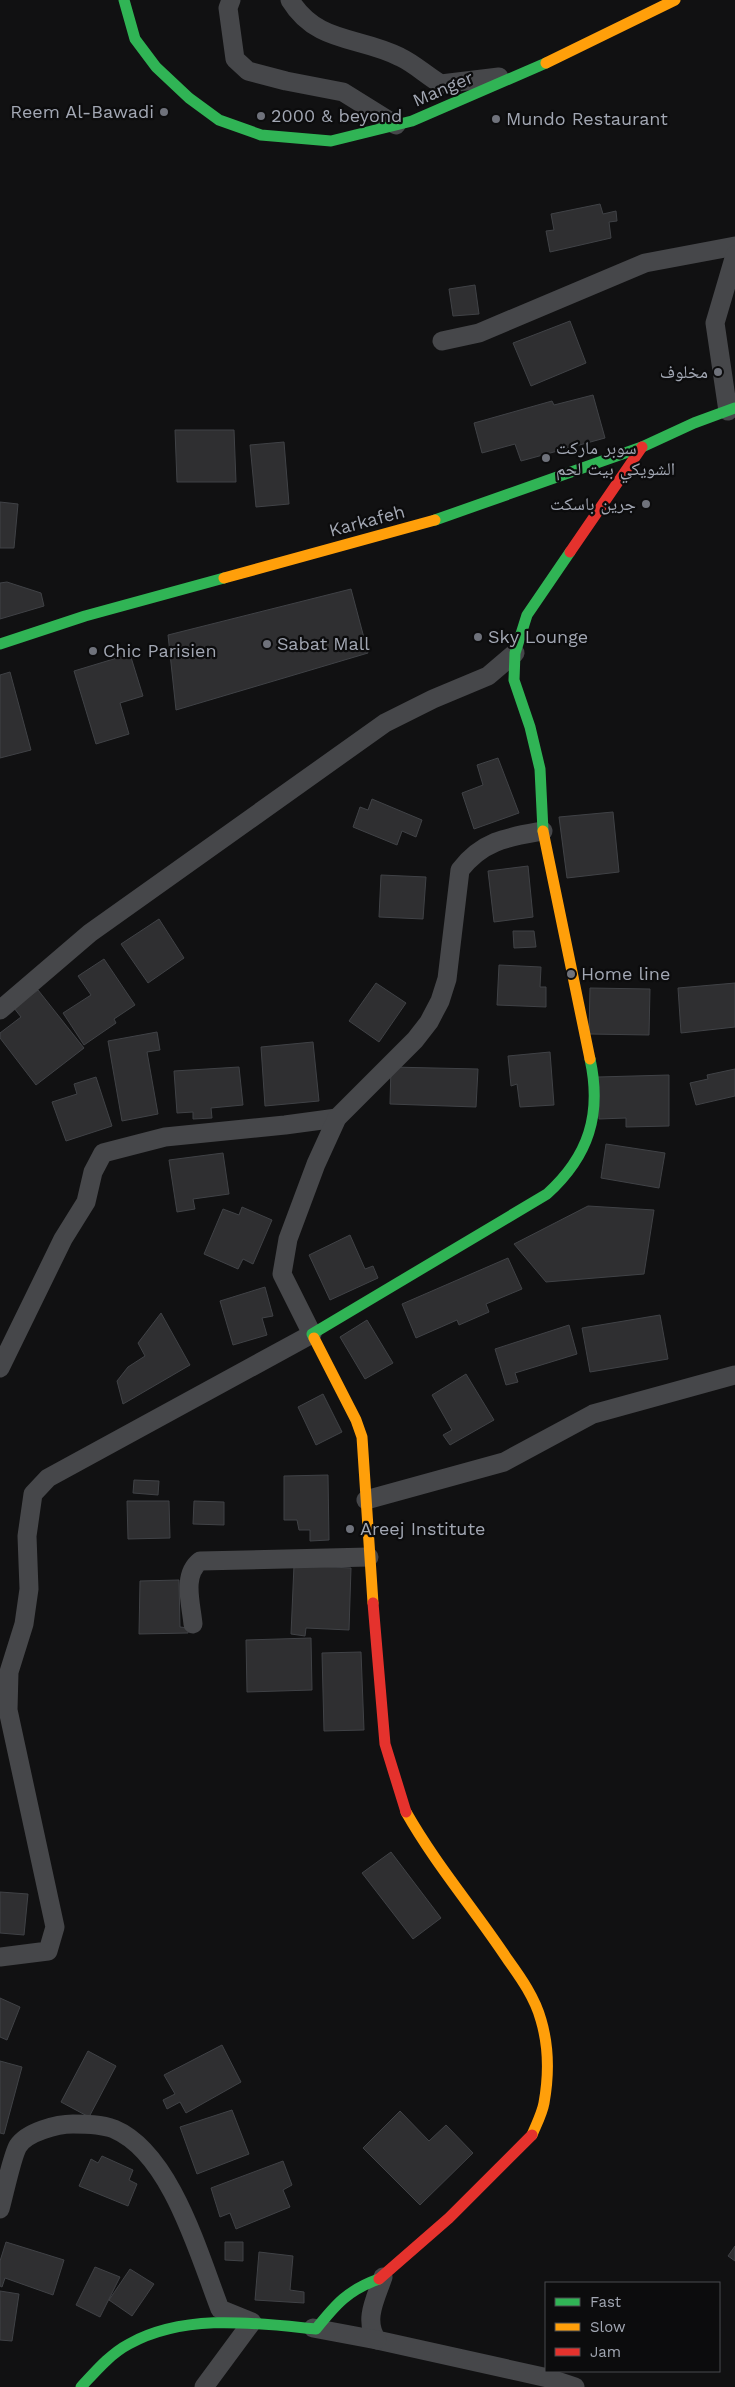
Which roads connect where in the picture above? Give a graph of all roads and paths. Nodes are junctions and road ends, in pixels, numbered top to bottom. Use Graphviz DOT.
graph roads {
  1 [pos="124,0"];
  2 [pos="230,0"];
  3 [pos="290,0"];
  4 [pos="675,0"];
  5 [pos="520,74"];
  6 [pos="396,126"];
  7 [pos="735,246"];
  8 [pos="735,255"];
  9 [pos="442,341"];
  10 [pos="731,410"];
  11 [pos="642,447"];
  12 [pos="0,644"];
  13 [pos="515,653"];
  14 [pos="544,831"];
  15 [pos="0,1010"];
  16 [pos="337,1118"];
  17 [pos="312,1334"];
  18 [pos="0,1368"];
  19 [pos="735,1375"];
  20 [pos="366,1500"];
  21 [pos="369,1557"];
  22 [pos="193,1624"];
  23 [pos="0,1957"];
  24 [pos="0,2209"];
  25 [pos="383,2277"];
  26 [pos="252,2322"];
  27 [pos="313,2328"];
  28 [pos="377,2340"];
  29 [pos="81,2387"];
  30 [pos="204,2387"];
  31 [pos="574,2387"];
  1 -- 6 [label="street, Manger"];
  2 -- 6 [label="street"];
  3 -- 5 [label="street"];
  4 -- 5 [label="street, Manger"];
  5 -- 6 [label="street, Manger"];
  7 -- 9 [label="street"];
  8 -- 10 [label="street"];
  10 -- 11 [label="street, Karkafeh"];
  11 -- 12 [label="street, Karkafeh"];
  11 -- 13 [label="street"];
  13 -- 14 [label="street"];
  13 -- 15 [label="street"];
  14 -- 16 [label="street"];
  14 -- 17 [label="street"];
  16 -- 17 [label="street"];
  16 -- 18 [label="street"];
  17 -- 20 [label="street"];
  17 -- 23 [label="street"];
  19 -- 20 [label="street"];
  20 -- 21 [label="street"];
  21 -- 22 [label="street"];
  21 -- 25 [label="street"];
  24 -- 26 [label="street"];
  25 -- 27 [label="street"];
  25 -- 28 [label="street"];
  26 -- 27 [label="street"];
  26 -- 29 [label="street"];
  26 -- 30 [label="street"];
  27 -- 28 [label="street"];
  28 -- 31 [label="street"];
}
